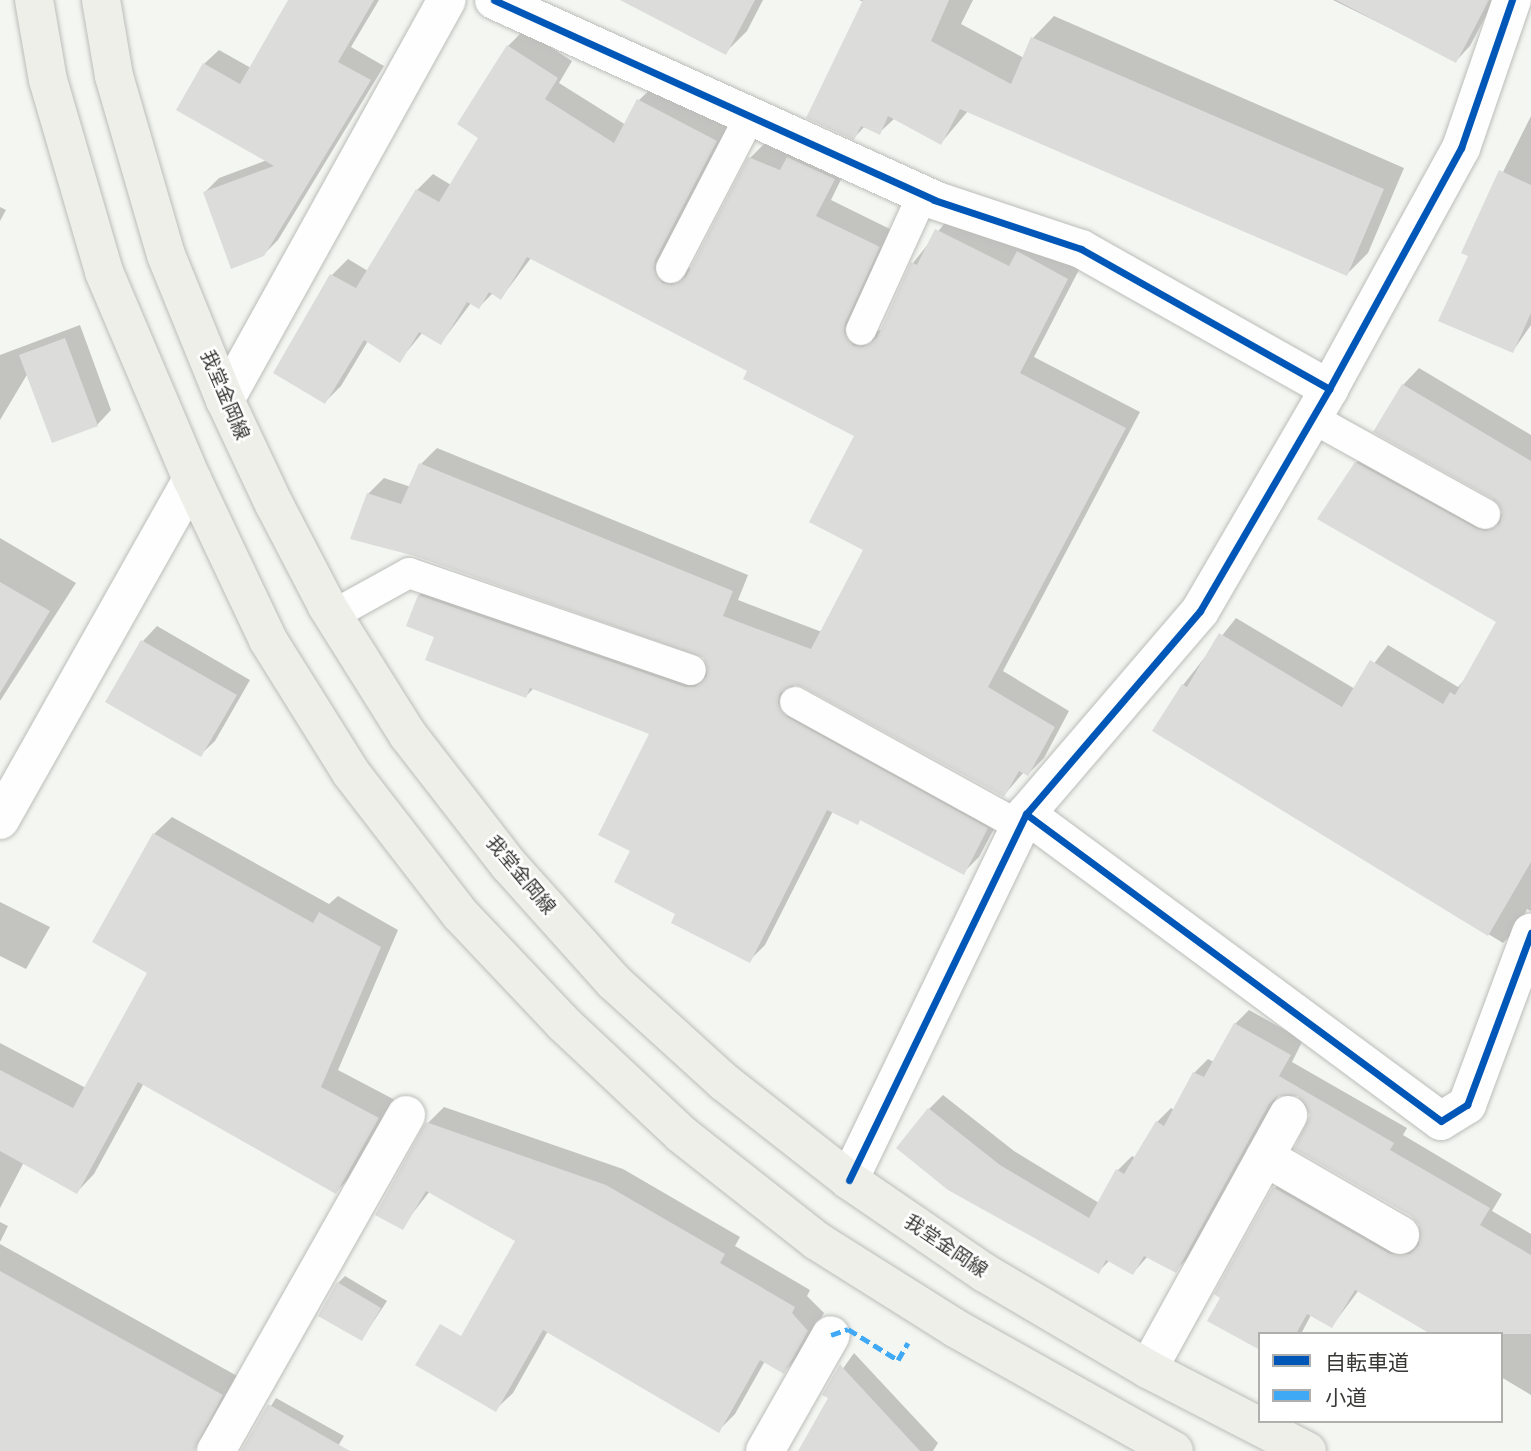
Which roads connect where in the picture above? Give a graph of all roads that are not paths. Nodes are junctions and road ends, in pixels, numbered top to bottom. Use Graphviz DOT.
graph roads {
  1 [pos="34,0"];
  2 [pos="101,0"];
  3 [pos="447,0"];
  4 [pos="494,0"];
  5 [pos="1512,0"];
  6 [pos="750,116"];
  7 [pos="922,194"];
  8 [pos="671,268"];
  9 [pos="861,330"];
  10 [pos="225,400"];
  11 [pos="1321,403"];
  12 [pos="192,479"];
  13 [pos="1485,514"];
  14 [pos="333,615"];
  15 [pos="691,670"];
  16 [pos="795,702"];
  17 [pos="0,820"];
  18 [pos="1023,820"];
  19 [pos="1531,933"];
  20 [pos="406,1115"];
  21 [pos="1288,1115"];
  22 [pos="1265,1157"];
  23 [pos="849,1180"];
  24 [pos="1400,1235"];
  25 [pos="831,1335"];
  26 [pos="1147,1369"];
  27 [pos="216,1451"];
  28 [pos="765,1451"];
  29 [pos="1174,1451"];
  30 [pos="1307,1451"];
  1 -- 12 [label="main road"];
  2 -- 10 [label="main road, 我堂金岡線"];
  3 -- 10 [label="street"];
  4 -- 6 [label="street"];
  5 -- 11 [label="street"];
  6 -- 7 [label="street"];
  6 -- 8 [label="lane"];
  7 -- 9 [label="lane"];
  7 -- 11 [label="street"];
  10 -- 14 [label="main road, 我堂金岡線"];
  11 -- 13 [label="lane"];
  11 -- 18 [label="street"];
  12 -- 17 [label="street"];
  12 -- 29 [label="main road"];
  14 -- 15 [label="lane"];
  14 -- 23 [label="main road, 我堂金岡線"];
  16 -- 18 [label="lane"];
  18 -- 19 [label="street"];
  18 -- 23 [label="street"];
  20 -- 27 [label="street"];
  21 -- 22 [label="street"];
  22 -- 24 [label="street"];
  22 -- 26 [label="street"];
  23 -- 26 [label="main road, 我堂金岡線"];
  25 -- 28 [label="street"];
  26 -- 30 [label="main road, 我堂金岡線"];
}
